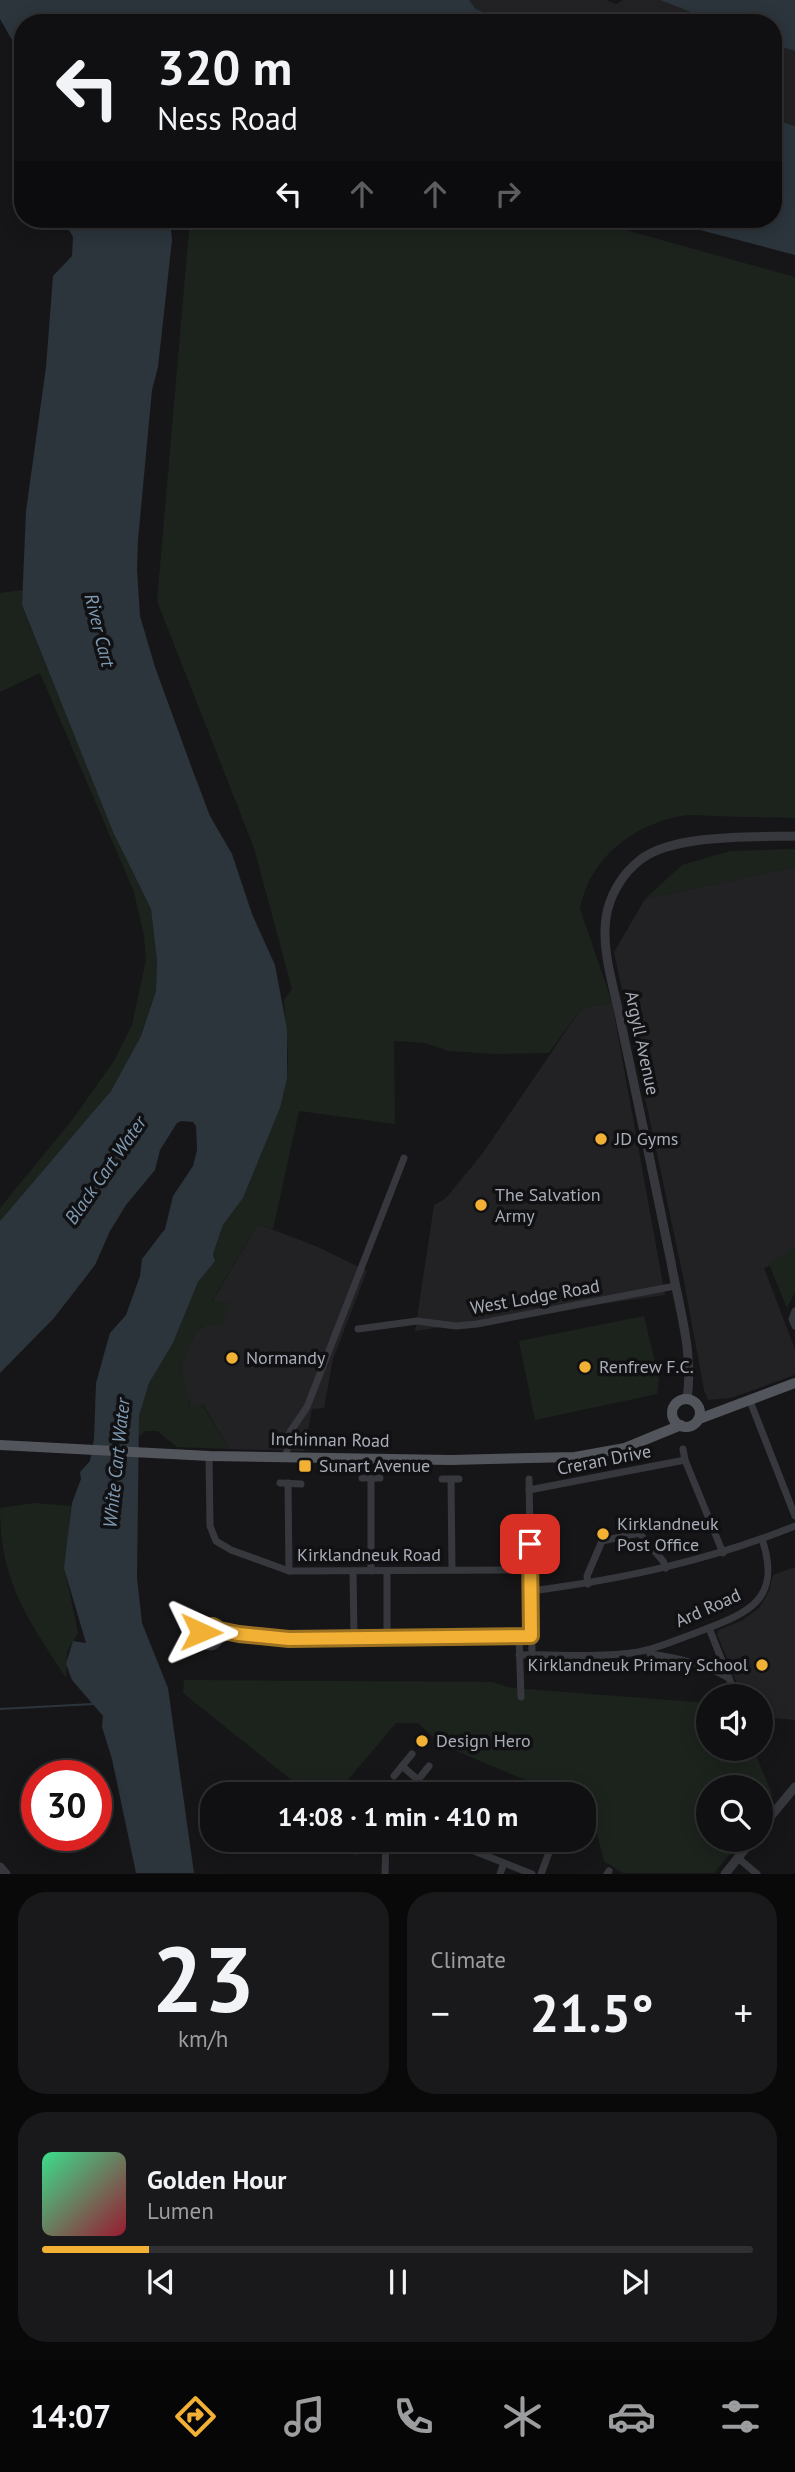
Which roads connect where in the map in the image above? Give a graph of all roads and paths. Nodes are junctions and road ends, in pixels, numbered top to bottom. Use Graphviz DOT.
graph roads {
  1 [pos="795,835"];
  2 [pos="404,1158"];
  3 [pos="675,1286"];
  4 [pos="795,1311"];
  5 [pos="795,1326"];
  6 [pos="358,1329"];
  7 [pos="795,1383"];
  8 [pos="687,1399"];
  9 [pos="750,1401"];
  10 [pos="699,1414"];
  11 [pos="677,1421"];
  12 [pos="0,1445"];
  13 [pos="683,1449"];
  14 [pos="209,1456"];
  15 [pos="286,1457"];
  16 [pos="685,1460"];
  17 [pos="371,1478"];
  18 [pos="442,1479"];
  19 [pos="529,1479"];
  20 [pos="302,1484"];
  21 [pos="529,1490"];
  22 [pos="795,1516"];
  23 [pos="795,1526"];
  24 [pos="762,1539"];
  25 [pos="723,1553"];
  26 [pos="666,1568"];
  27 [pos="452,1570"];
  28 [pos="531,1570"];
  29 [pos="289,1571"];
  30 [pos="353,1571"];
  31 [pos="371,1571"];
  32 [pos="387,1571"];
  33 [pos="587,1584"];
  34 [pos="531,1591"];
  35 [pos="709,1628"];
  36 [pos="219,1630"];
  37 [pos="519,1636"];
  38 [pos="531,1636"];
  39 [pos="387,1637"];
  40 [pos="354,1638"];
  41 [pos="648,1650"];
  42 [pos="532,1654"];
  43 [pos="519,1655"];
  44 [pos="729,1678"];
  45 [pos="731,1684"];
  46 [pos="521,1698"];
  47 [pos="412,1754"];
  48 [pos="402,1766"];
  49 [pos="429,1766"];
  50 [pos="394,1776"];
  51 [pos="418,1780"];
  52 [pos="795,1787"];
  53 [pos="773,1814"];
  54 [pos="386,1852"];
  55 [pos="478,1852"];
  56 [pos="549,1852"];
  57 [pos="743,1852"];
  58 [pos="738,1858"];
  59 [pos="504,1863"];
  60 [pos="0,1867"];
  61 [pos="6,1874"];
  62 [pos="385,1874"];
  63 [pos="500,1874"];
  64 [pos="532,1874"];
  65 [pos="541,1874"];
  66 [pos="725,1874"];
  67 [pos="757,1874"];
  1 -- 3 [label="street, Argyll Avenue"];
  2 -- 15 [label="street"];
  3 -- 6 [label="street, West Lodge Road"];
  3 -- 8 [label="street, Argyll Avenue"];
  4 -- 5 [label="street"];
  7 -- 9 [label="main road"];
  8 -- 10 [label="main road"];
  8 -- 11 [label="main road"];
  9 -- 10 [label="main road"];
  9 -- 22 [label="street"];
  10 -- 11 [label="main road"];
  11 -- 15 [label="main road, Inchinnan Road"];
  12 -- 14 [label="main road, Inchinnan Road"];
  13 -- 16 [label="street"];
  14 -- 15 [label="main road, Inchinnan Road"];
  14 -- 29 [label="street, Kirklandneuk Road"];
  16 -- 21 [label="street, Creran Drive"];
  16 -- 25 [label="street"];
  17 -- 31 [label="street"];
  18 -- 27 [label="street"];
  19 -- 21 [label="street"];
  20 -- 29 [label="street"];
  21 -- 28 [label="street"];
  23 -- 24 [label="street"];
  24 -- 25 [label="street"];
  24 -- 35 [label="street, Ard Road"];
  25 -- 26 [label="street"];
  26 -- 33 [label="street"];
  26 -- 33 [label="street"];
  27 -- 28 [label="street, Kirklandneuk Road"];
  27 -- 32 [label="street, Kirklandneuk Road"];
  28 -- 34 [label="street"];
  29 -- 30 [label="street, Kirklandneuk Road"];
  30 -- 31 [label="street, Kirklandneuk Road"];
  30 -- 40 [label="street"];
  31 -- 32 [label="street, Kirklandneuk Road"];
  32 -- 39 [label="street"];
  33 -- 34 [label="street"];
  34 -- 38 [label="street"];
  35 -- 41 [label="street, Ard Road"];
  35 -- 44 [label="street"];
  36 -- 40 [label="street"];
  37 -- 38 [label="street"];
  37 -- 39 [label="street"];
  37 -- 43 [label="street"];
  38 -- 42 [label="street"];
  39 -- 40 [label="street"];
  41 -- 42 [label="street, Ard Road"];
  41 -- 44 [label="street, Ard Road"];
  42 -- 43 [label="street, Ard Road"];
  43 -- 46 [label="street"];
  44 -- 45 [label="street"];
  47 -- 48 [label="street"];
  48 -- 50 [label="street"];
  48 -- 51 [label="street"];
  49 -- 51 [label="street"];
  52 -- 53 [label="street"];
  54 -- 62 [label="street"];
  55 -- 59 [label="street"];
  56 -- 65 [label="street"];
  57 -- 58 [label="street"];
  58 -- 66 [label="street"];
  58 -- 67 [label="street"];
  59 -- 63 [label="street"];
  59 -- 64 [label="street"];
  60 -- 61 [label="street"];
}
